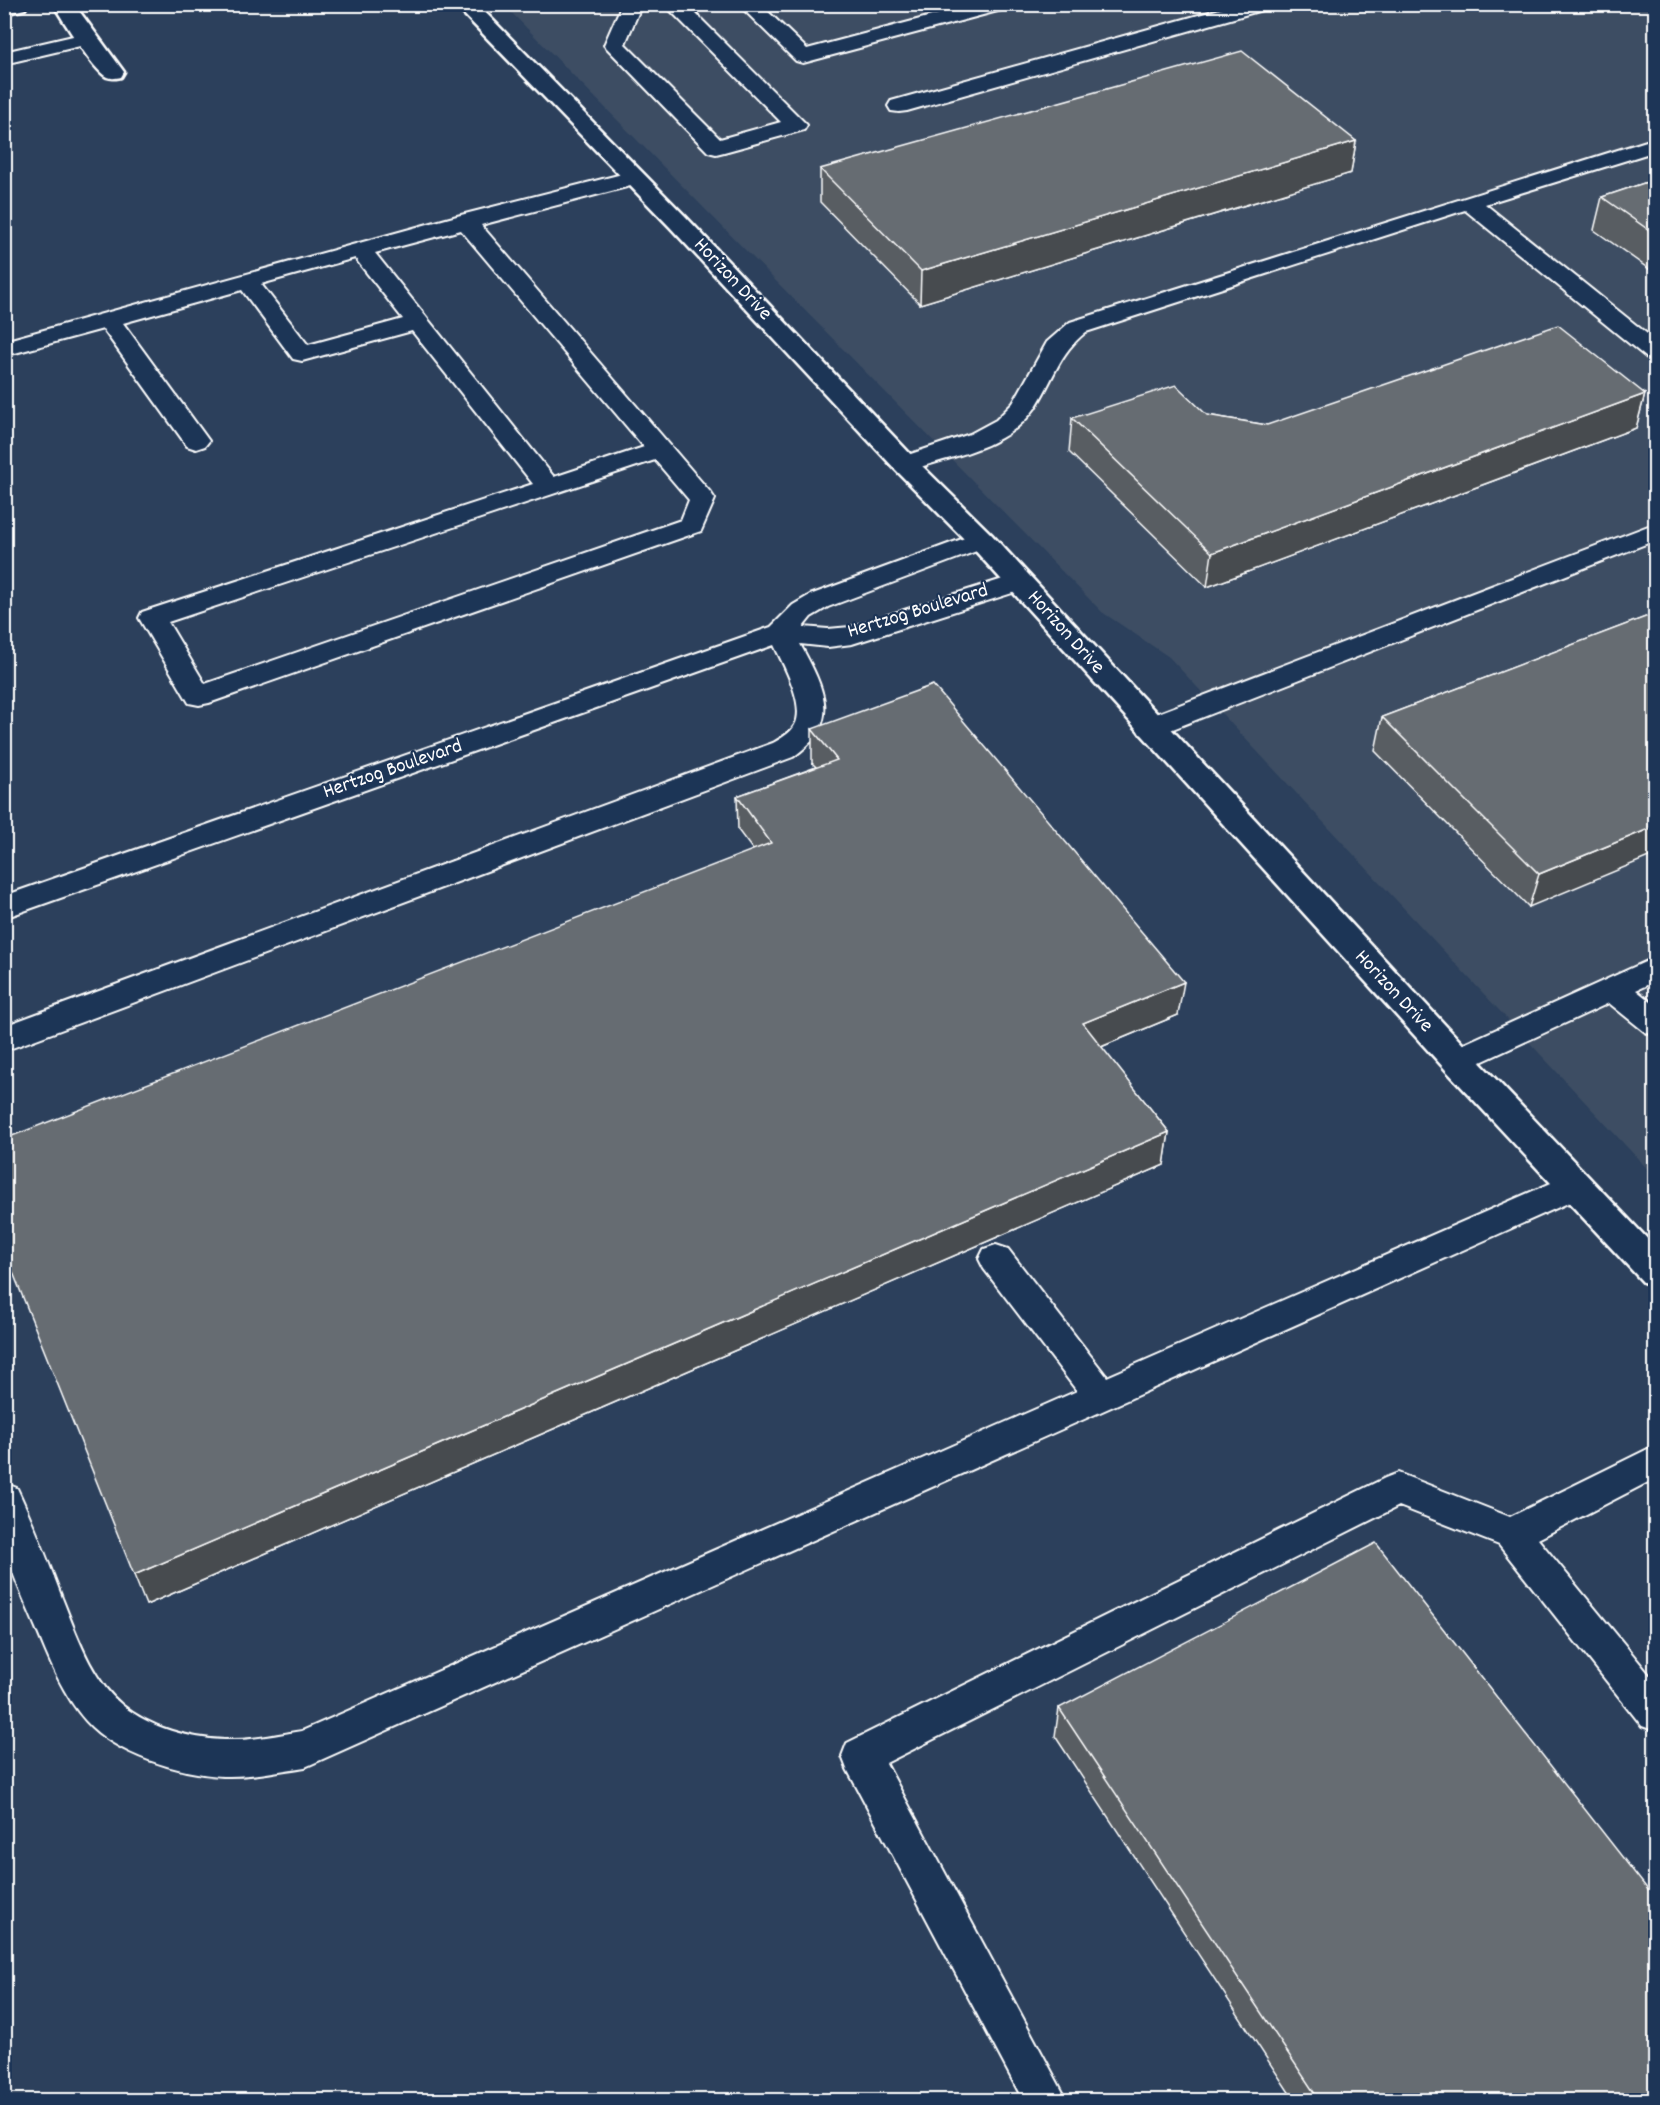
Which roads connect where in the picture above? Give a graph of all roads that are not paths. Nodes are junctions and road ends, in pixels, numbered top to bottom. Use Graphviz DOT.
graph roads {
  1 [pos="17,4"];
  2 [pos="63,4"];
  3 [pos="464,4"];
  4 [pos="632,4"];
  5 [pos="674,4"];
  6 [pos="748,4"];
  7 [pos="1002,4"];
  8 [pos="1262,4"];
  9 [pos="4,8"];
  10 [pos="86,39"];
  11 [pos="4,58"];
  12 [pos="112,72"];
  13 [pos="899,106"];
  14 [pos="1656,144"];
  15 [pos="634,178"];
  16 [pos="1468,202"];
  17 [pos="465,221"];
  18 [pos="360,250"];
  19 [pos="248,281"];
  20 [pos="109,320"];
  21 [pos="418,322"];
  22 [pos="4,349"];
  23 [pos="1656,352"];
  24 [pos="196,441"];
  25 [pos="661,450"];
  26 [pos="905,464"];
  27 [pos="549,487"];
  28 [pos="1656,531"];
  29 [pos="981,540"];
  30 [pos="1019,582"];
  31 [pos="781,633"];
  32 [pos="1150,727"];
  33 [pos="4,907"];
  34 [pos="1656,968"];
  35 [pos="1612,988"];
  36 [pos="1656,1024"];
  37 [pos="4,1039"];
  38 [pos="1457,1060"];
  39 [pos="1574,1186"];
  40 [pos="996,1259"];
  41 [pos="1656,1272"];
  42 [pos="1101,1396"];
  43 [pos="1656,1460"];
  44 [pos="4,1499"];
  45 [pos="1512,1534"];
  46 [pos="1656,1713"];
  47 [pos="1046,2100"];
  1 -- 9 [label="street"];
  2 -- 10 [label="street"];
  3 -- 15 [label="street, Horizon Drive"];
  4 -- 5 [label="lane"];
  6 -- 7 [label="lane"];
  8 -- 13 [label="lane"];
  10 -- 11 [label="lane"];
  10 -- 12 [label="street"];
  14 -- 16 [label="lane"];
  15 -- 17 [label="lane"];
  15 -- 26 [label="street, Horizon Drive"];
  16 -- 23 [label="lane"];
  16 -- 26 [label="lane"];
  17 -- 18 [label="lane"];
  17 -- 25 [label="lane"];
  18 -- 19 [label="lane"];
  18 -- 21 [label="lane"];
  19 -- 20 [label="lane"];
  19 -- 21 [label="lane"];
  20 -- 22 [label="lane"];
  20 -- 24 [label="lane"];
  21 -- 27 [label="lane"];
  25 -- 27 [label="lane"];
  25 -- 27 [label="lane"];
  26 -- 29 [label="street, Horizon Drive"];
  28 -- 32 [label="lane"];
  29 -- 30 [label="street, Horizon Drive"];
  29 -- 31 [label="lane, Hertzog Boulevard"];
  30 -- 31 [label="lane, Hertzog Boulevard"];
  30 -- 32 [label="street, Horizon Drive"];
  31 -- 33 [label="lane, Hertzog Boulevard"];
  31 -- 37 [label="lane"];
  32 -- 38 [label="street, Horizon Drive"];
  34 -- 35 [label="lane"];
  35 -- 36 [label="lane"];
  35 -- 38 [label="lane"];
  38 -- 39 [label="street, Horizon Drive"];
  39 -- 41 [label="street, Horizon Drive"];
  39 -- 42 [label="lane"];
  40 -- 42 [label="lane"];
  42 -- 44 [label="lane"];
  43 -- 45 [label="lane"];
  45 -- 46 [label="lane"];
  45 -- 47 [label="lane"];
}
